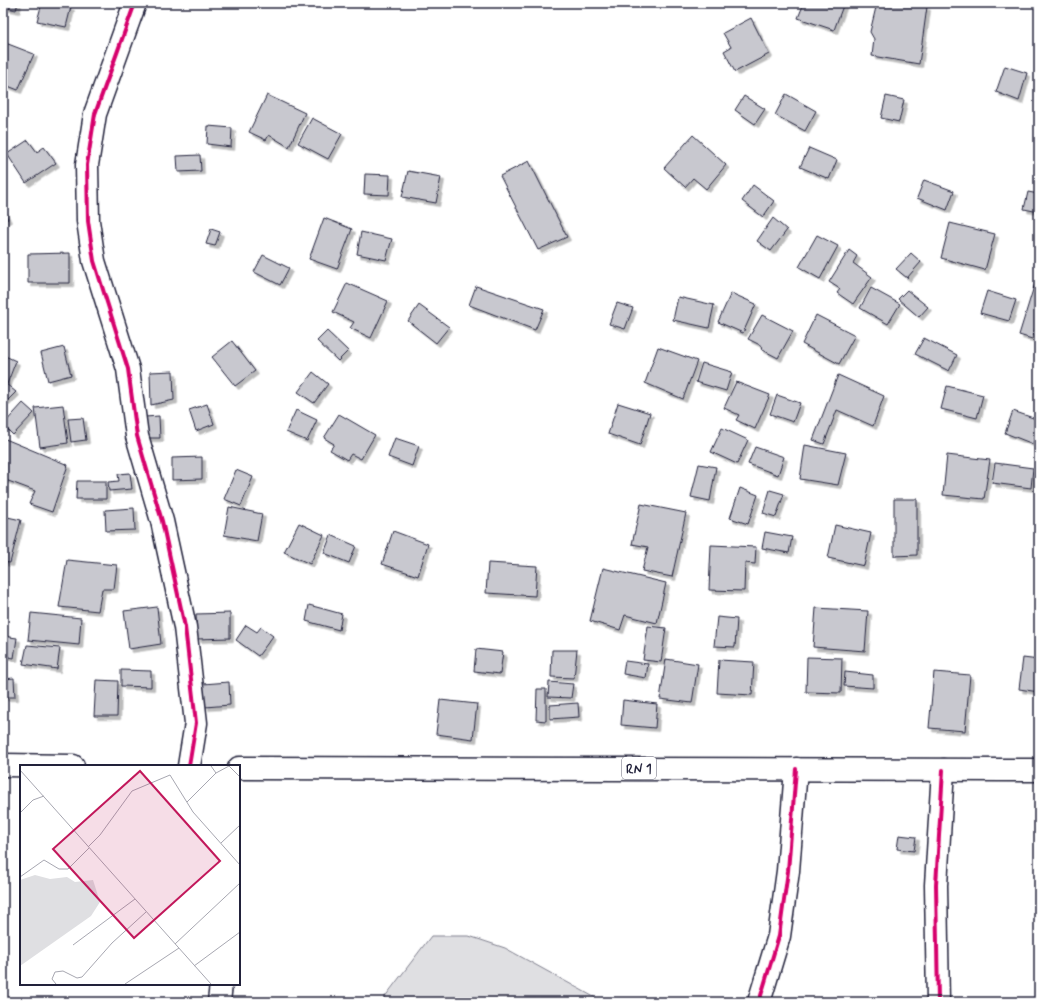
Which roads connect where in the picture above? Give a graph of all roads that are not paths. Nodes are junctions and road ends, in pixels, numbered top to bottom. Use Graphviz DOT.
graph roads {
  1 [pos="135,3"];
  2 [pos="3,765"];
  3 [pos="20,765"];
  4 [pos="190,765"];
  5 [pos="240,768"];
  6 [pos="796,769"];
  7 [pos="943,770"];
  8 [pos="1039,770"];
  9 [pos="221,985"];
  10 [pos="219,1002"];
  11 [pos="759,1002"];
  12 [pos="938,1002"];
  1 -- 4 [label="street"];
  2 -- 3 [label="street"];
  5 -- 6 [label="street, RN 1"];
  6 -- 7 [label="street, RN 1"];
  6 -- 11 [label="street"];
  7 -- 8 [label="street, RN 1"];
  7 -- 12 [label="street"];
  9 -- 10 [label="street"];
}
